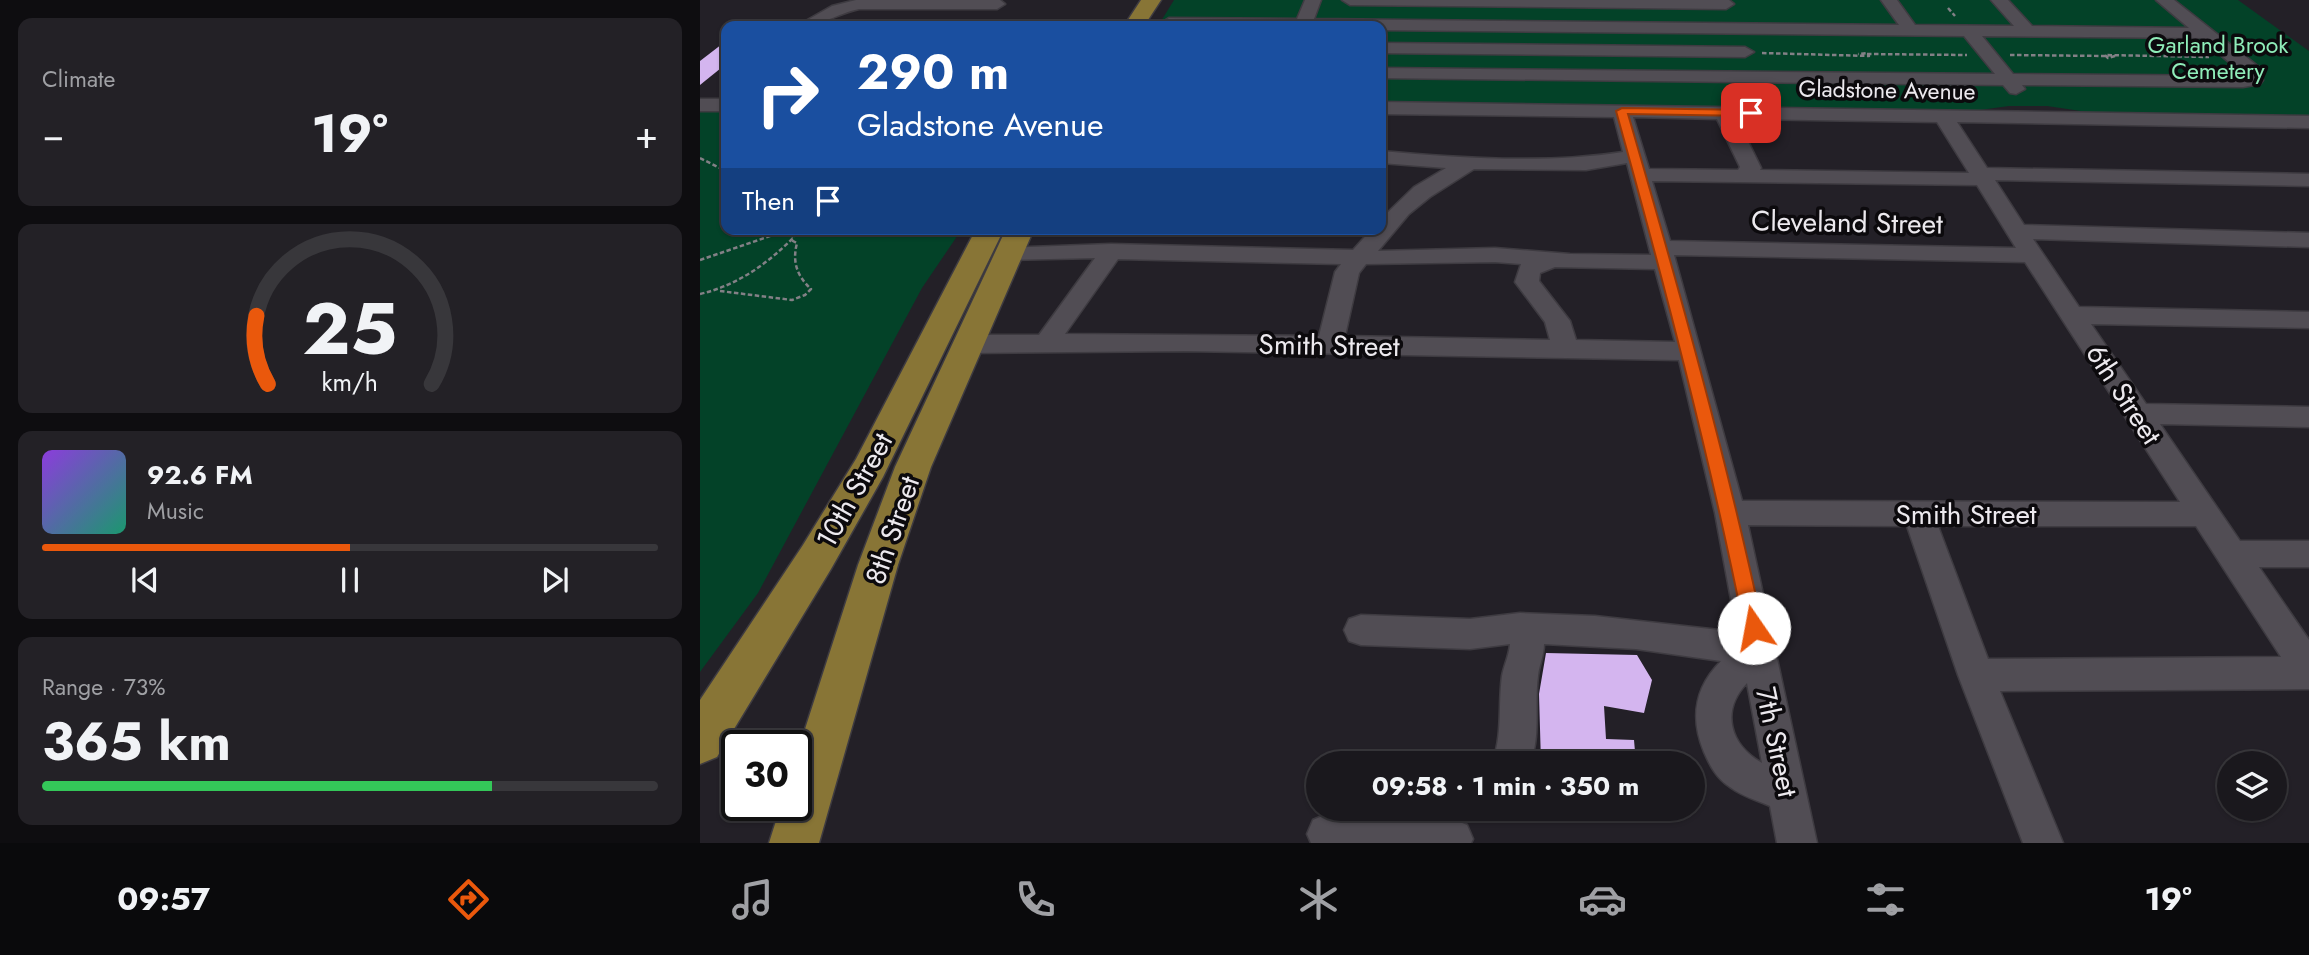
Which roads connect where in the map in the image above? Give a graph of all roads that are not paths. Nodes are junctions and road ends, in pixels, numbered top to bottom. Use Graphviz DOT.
graph roads {
  1 [pos="1151,0"];
  2 [pos="1351,0"];
  3 [pos="1371,0"];
  4 [pos="1428,0"];
  5 [pos="1889,0"];
  6 [pos="1999,0"];
  7 [pos="2164,0"];
  8 [pos="1516,1"];
  9 [pos="1602,1"];
  10 [pos="999,2"];
  11 [pos="1725,2"];
  12 [pos="1307,15"];
  13 [pos="983,19"];
  14 [pos="1171,20"];
  15 [pos="1238,20"];
  16 [pos="815,21"];
  17 [pos="1137,21"];
  18 [pos="1339,21"];
  19 [pos="1366,21"];
  20 [pos="1386,26"];
  21 [pos="1424,26"];
  22 [pos="1517,26"];
  23 [pos="1607,27"];
  24 [pos="1736,29"];
  25 [pos="1911,30"];
  26 [pos="1969,31"];
  27 [pos="2028,32"];
  28 [pos="2205,33"];
  29 [pos="1386,48"];
  30 [pos="1421,48"];
  31 [pos="1518,49"];
  32 [pos="1612,51"];
  33 [pos="1745,52"];
  34 [pos="1386,73"];
  35 [pos="1418,73"];
  36 [pos="1519,74"];
  37 [pos="1616,76"];
  38 [pos="1756,77"];
  39 [pos="2009,80"];
  40 [pos="700,105"];
  41 [pos="721,105"];
  42 [pos="1386,108"];
  43 [pos="1622,111"];
  44 [pos="1724,113"];
  45 [pos="1943,116"];
  46 [pos="2040,117"];
  47 [pos="2309,122"];
  48 [pos="1386,158"];
  49 [pos="1471,162"];
  50 [pos="1637,166"];
  51 [pos="1982,176"];
  52 [pos="1743,177"];
  53 [pos="2309,180"];
  54 [pos="1386,227"];
  55 [pos="2017,232"];
  56 [pos="1055,235"];
  57 [pos="1379,235"];
  58 [pos="1006,237"];
  59 [pos="2309,240"];
  60 [pos="1075,251"];
  61 [pos="1111,251"];
  62 [pos="1662,255"];
  63 [pos="2032,255"];
  64 [pos="1360,257"];
  65 [pos="1552,260"];
  66 [pos="2071,315"];
  67 [pos="2309,320"];
  68 [pos="1048,342"];
  69 [pos="968,344"];
  70 [pos="1330,345"];
  71 [pos="1566,349"];
  72 [pos="1690,351"];
  73 [pos="2137,414"];
  74 [pos="2309,417"];
  75 [pos="1730,513"];
  76 [pos="1918,514"];
  77 [pos="2203,514"];
  78 [pos="2230,554"];
  79 [pos="2309,554"];
  80 [pos="1528,628"];
  81 [pos="1361,630"];
  82 [pos="1758,651"];
  83 [pos="2309,672"];
  84 [pos="1976,675"];
  85 [pos="700,741"];
  86 [pos="1516,751"];
  87 [pos="1787,793"];
  88 [pos="1327,834"];
  89 [pos="1438,840"];
  90 [pos="794,843"];
  91 [pos="1797,843"];
  92 [pos="2043,843"];
  1 -- 17 [label="main road"];
  2 -- 3 [label="street"];
  2 -- 12 [label="street"];
  3 -- 4 [label="street"];
  3 -- 19 [label="street"];
  4 -- 8 [label="street"];
  4 -- 21 [label="street"];
  5 -- 25 [label="street"];
  6 -- 27 [label="street"];
  7 -- 28 [label="street"];
  8 -- 9 [label="street"];
  8 -- 22 [label="street"];
  9 -- 11 [label="street"];
  9 -- 23 [label="street"];
  10 -- 13 [label="street"];
  10 -- 16 [label="street"];
  11 -- 24 [label="street"];
  12 -- 15 [label="street"];
  12 -- 18 [label="street"];
  14 -- 15 [label="street"];
  20 -- 21 [label="street"];
  21 -- 22 [label="street"];
  21 -- 30 [label="street"];
  22 -- 23 [label="street"];
  22 -- 31 [label="street"];
  23 -- 24 [label="street"];
  23 -- 32 [label="street"];
  24 -- 25 [label="street"];
  24 -- 33 [label="street"];
  25 -- 26 [label="street"];
  26 -- 27 [label="street"];
  26 -- 39 [label="street"];
  27 -- 28 [label="street"];
  28 -- 39 [label="street"];
  29 -- 30 [label="street"];
  30 -- 31 [label="street"];
  30 -- 35 [label="street"];
  31 -- 32 [label="street"];
  31 -- 36 [label="street"];
  32 -- 33 [label="street"];
  32 -- 37 [label="street"];
  33 -- 38 [label="street"];
  34 -- 35 [label="street"];
  35 -- 36 [label="street"];
  36 -- 37 [label="street"];
  37 -- 38 [label="street"];
  37 -- 38 [label="street"];
  38 -- 39 [label="street"];
  39 -- 46 [label="street"];
  40 -- 41 [label="street"];
  42 -- 43 [label="street, Gladstone Avenue"];
  43 -- 44 [label="street, Gladstone Avenue"];
  43 -- 50 [label="street, 7th Street"];
  44 -- 45 [label="street, Gladstone Avenue"];
  44 -- 52 [label="street"];
  45 -- 46 [label="street, Gladstone Avenue"];
  45 -- 51 [label="street, 6th Street"];
  46 -- 47 [label="street, Gladstone Avenue"];
  48 -- 49 [label="street"];
  49 -- 50 [label="street"];
  49 -- 54 [label="street"];
  50 -- 52 [label="street"];
  50 -- 62 [label="street, 7th Street"];
  51 -- 52 [label="street"];
  51 -- 53 [label="street"];
  51 -- 55 [label="street, 6th Street"];
  55 -- 59 [label="street"];
  55 -- 63 [label="street, 6th Street"];
  56 -- 60 [label="street"];
  57 -- 64 [label="street"];
  58 -- 60 [label="street, Cleveland Street"];
  58 -- 69 [label="main road, 8th Street"];
  58 -- 85 [label="main road, 10th Street"];
  60 -- 61 [label="street, Cleveland Street"];
  61 -- 64 [label="street, Cleveland Street"];
  61 -- 68 [label="street"];
  62 -- 63 [label="street, Cleveland Street"];
  62 -- 65 [label="street, Cleveland Street"];
  62 -- 72 [label="street, 7th Street"];
  63 -- 66 [label="street, 6th Street"];
  64 -- 65 [label="street, Cleveland Street"];
  64 -- 70 [label="street"];
  65 -- 71 [label="street"];
  66 -- 67 [label="street"];
  66 -- 73 [label="street, 6th Street"];
  68 -- 69 [label="street, Smith Street"];
  68 -- 70 [label="street, Smith Street"];
  69 -- 90 [label="main road, 8th Street"];
  70 -- 71 [label="street, Smith Street"];
  71 -- 72 [label="street, Smith Street"];
  72 -- 75 [label="street, 7th Street"];
  73 -- 74 [label="street"];
  73 -- 77 [label="street, 6th Street"];
  75 -- 76 [label="street, Smith Street"];
  75 -- 82 [label="street, 7th Street"];
  76 -- 77 [label="street, Smith Street"];
  76 -- 84 [label="street"];
  77 -- 78 [label="street, 6th Street"];
  78 -- 79 [label="street"];
  78 -- 83 [label="street, 6th Street"];
  80 -- 81 [label="street"];
  80 -- 82 [label="street"];
  80 -- 86 [label="street"];
  82 -- 87 [label="street, 7th Street"];
  82 -- 87 [label="street"];
  83 -- 84 [label="street"];
  84 -- 92 [label="street"];
  87 -- 91 [label="street, 7th Street"];
  88 -- 89 [label="street"];
}
